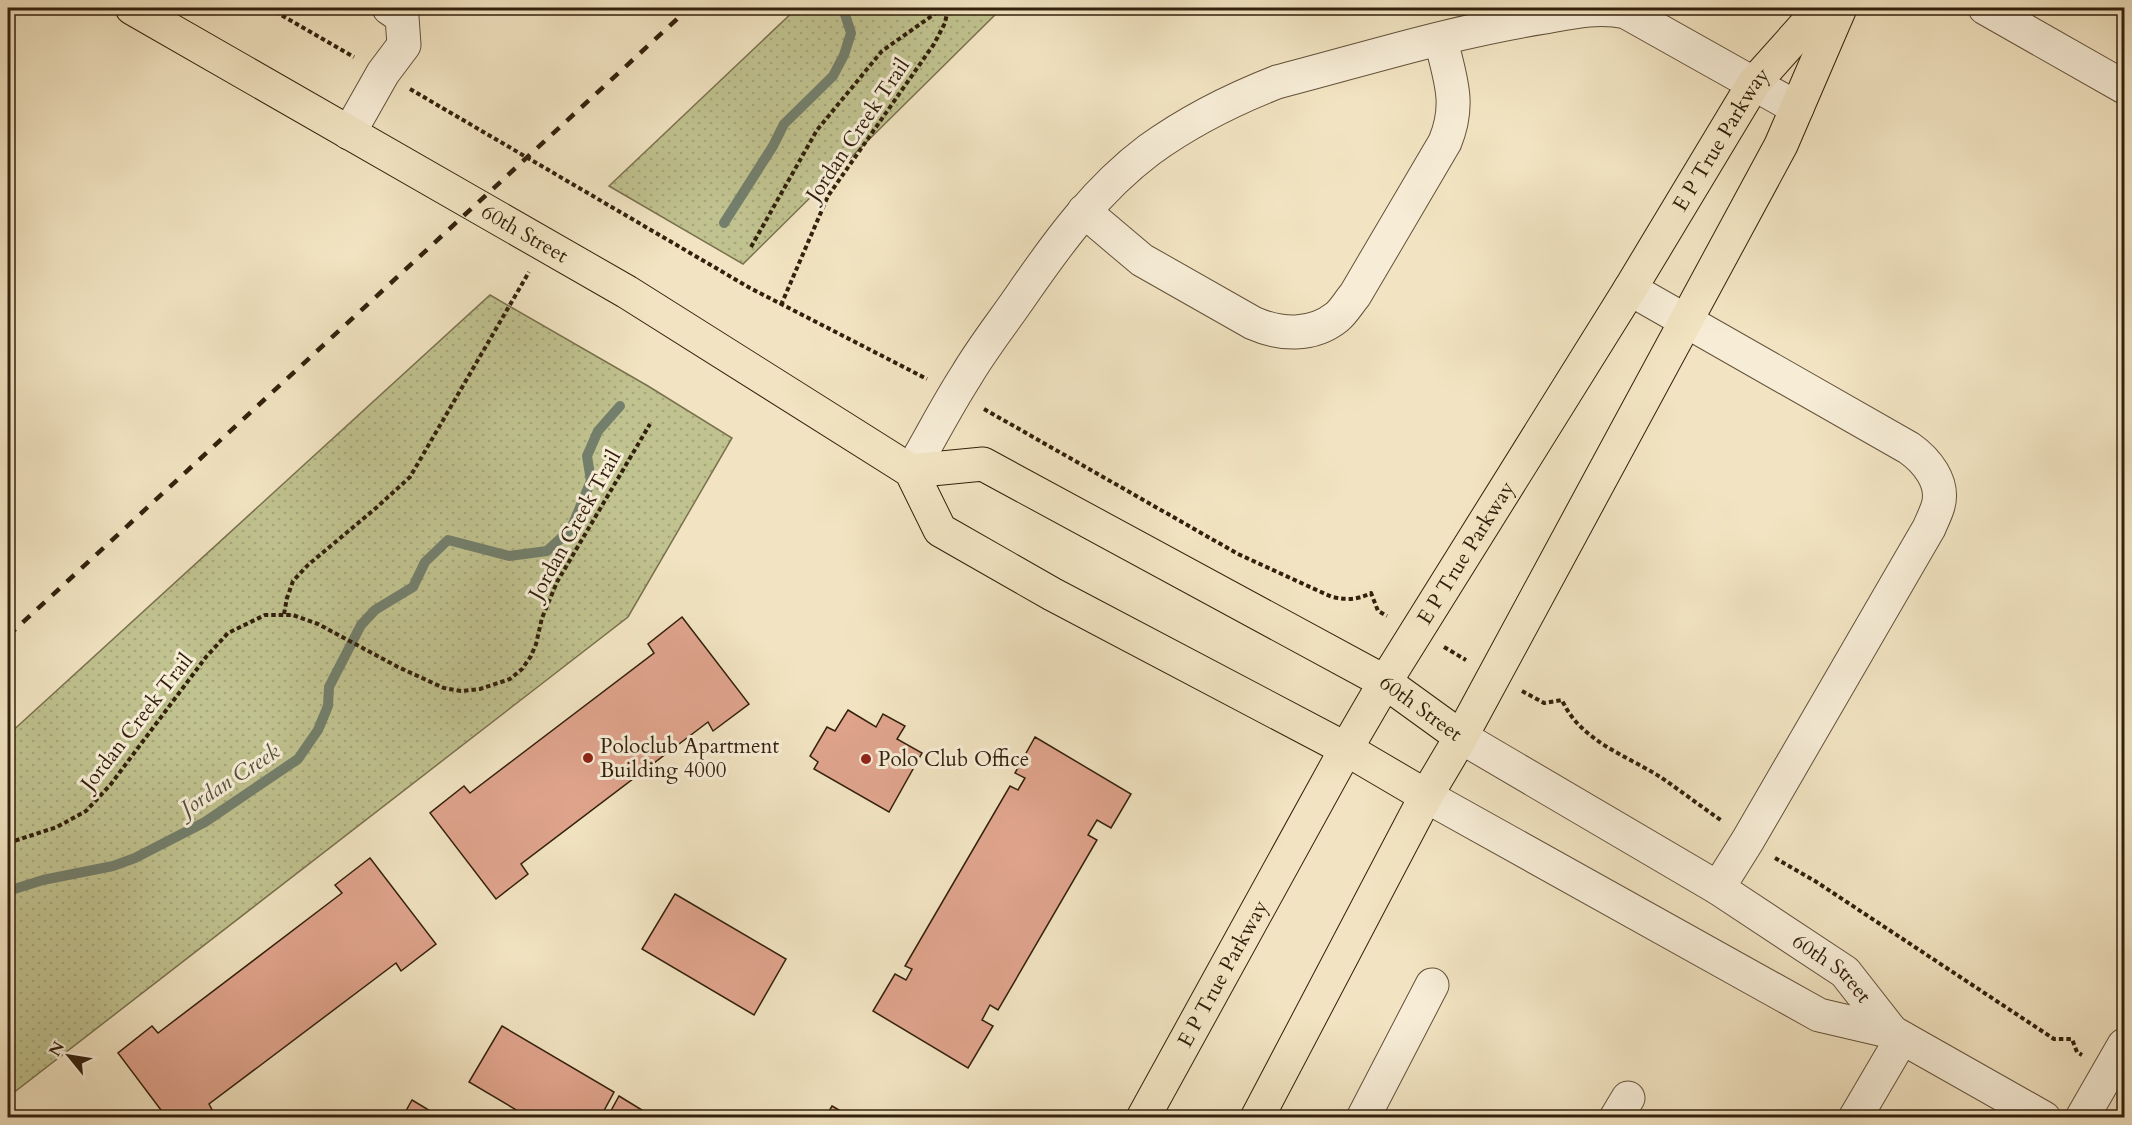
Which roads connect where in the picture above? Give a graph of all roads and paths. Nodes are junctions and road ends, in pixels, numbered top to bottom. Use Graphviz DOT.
graph roads {
  1 [pos="132,8"];
  2 [pos="269,8"];
  3 [pos="389,8"];
  4 [pos="943,8"];
  5 [pos="948,8"];
  6 [pos="1821,8"];
  7 [pos="1840,8"];
  8 [pos="1985,8"];
  9 [pos="1441,40"];
  10 [pos="383,73"];
  11 [pos="1754,83"];
  12 [pos="2124,87"];
  13 [pos="1797,108"];
  14 [pos="350,133"];
  15 [pos="1084,211"];
  16 [pos="546,245"];
  17 [pos="751,247"];
  18 [pos="1630,289"];
  19 [pos="781,305"];
  20 [pos="1685,321"];
  21 [pos="956,394"];
  22 [pos="650,424"];
  23 [pos="911,471"];
  24 [pos="284,614"];
  25 [pos="1416,632"];
  26 [pos="1494,675"];
  27 [pos="1385,682"];
  28 [pos="1461,737"];
  29 [pos="1346,749"];
  30 [pos="1426,796"];
  31 [pos="1748,840"];
  32 [pos="8,843"];
  33 [pos="1718,888"];
  34 [pos="1432,985"];
  35 [pos="1897,1035"];
  36 [pos="2124,1045"];
  37 [pos="2077,1052"];
  38 [pos="1143,1118"];
  39 [pos="1257,1118"];
  40 [pos="1363,1118"];
  41 [pos="1855,1118"];
  42 [pos="2044,1118"];
  43 [pos="2082,1118"];
  1 -- 14 [label="main road, 60th Street"];
  2 -- 10 [label="path"];
  3 -- 10 [label="street"];
  4 -- 17 [label="path, Jordan Creek Trail"];
  5 -- 19 [label="path, Jordan Creek Trail"];
  6 -- 11 [label="main road, E P True Parkway"];
  7 -- 13 [label="main road, E P True Parkway"];
  8 -- 12 [label="street"];
  9 -- 11 [label="street"];
  9 -- 15 [label="street"];
  9 -- 15 [label="street"];
  10 -- 14 [label="street"];
  10 -- 19 [label="path"];
  11 -- 13 [label="street"];
  11 -- 18 [label="main road, E P True Parkway"];
  13 -- 20 [label="main road, E P True Parkway"];
  14 -- 16 [label="main road, 60th Street"];
  15 -- 21 [label="street"];
  16 -- 23 [label="main road, 60th Street"];
  16 -- 24 [label="path"];
  18 -- 20 [label="street"];
  18 -- 25 [label="main road, E P True Parkway"];
  19 -- 21 [label="path"];
  20 -- 26 [label="main road, E P True Parkway"];
  20 -- 31 [label="street"];
  21 -- 23 [label="street"];
  21 -- 25 [label="path"];
  22 -- 24 [label="path, Jordan Creek Trail"];
  23 -- 27 [label="main road, 60th Street"];
  23 -- 29 [label="main road, 60th Street"];
  24 -- 32 [label="path, Jordan Creek Trail"];
  25 -- 26 [label="path"];
  25 -- 27 [label="main road, E P True Parkway"];
  26 -- 28 [label="main road, E P True Parkway"];
  26 -- 31 [label="path"];
  27 -- 28 [label="main road, 60th Street"];
  27 -- 29 [label="main road, E P True Parkway"];
  28 -- 30 [label="main road, E P True Parkway"];
  28 -- 33 [label="street, 60th Street"];
  29 -- 30 [label="main road, 60th Street"];
  29 -- 38 [label="main road, E P True Parkway"];
  30 -- 35 [label="street, 60th Street"];
  30 -- 39 [label="main road, E P True Parkway"];
  31 -- 33 [label="street"];
  31 -- 37 [label="path"];
  33 -- 35 [label="street, 60th Street"];
  34 -- 40 [label="street"];
  35 -- 41 [label="street"];
  35 -- 42 [label="street, 60th Street"];
  36 -- 43 [label="street"];
}
